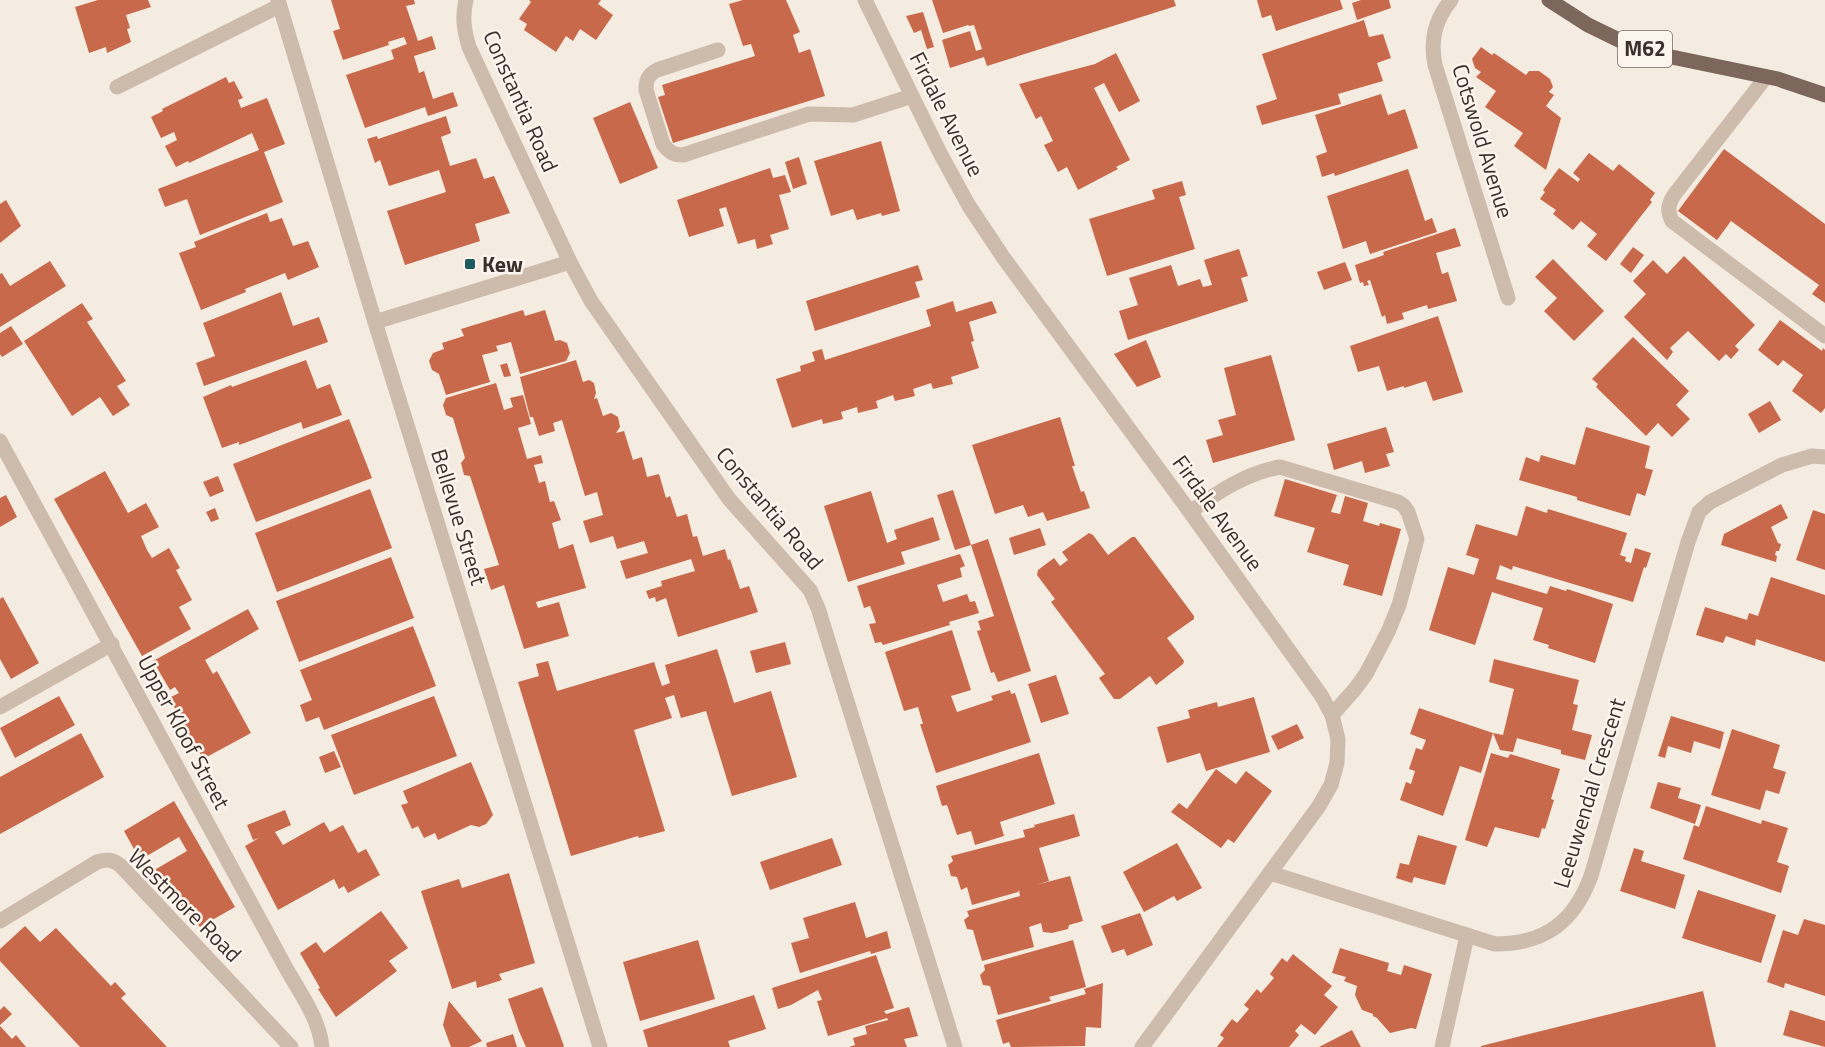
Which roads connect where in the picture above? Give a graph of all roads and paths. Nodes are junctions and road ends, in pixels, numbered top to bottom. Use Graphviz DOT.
graph roads {
  1 [pos="466,0"];
  2 [pos="865,0"];
  3 [pos="1452,0"];
  4 [pos="1549,0"];
  5 [pos="278,3"];
  6 [pos="718,50"];
  7 [pos="1766,77"];
  8 [pos="117,87"];
  9 [pos="1825,95"];
  10 [pos="912,96"];
  11 [pos="570,262"];
  12 [pos="1508,298"];
  13 [pos="375,322"];
  14 [pos="1825,336"];
  15 [pos="0,441"];
  16 [pos="1825,457"];
  17 [pos="1190,512"];
  18 [pos="112,644"];
  19 [pos="0,706"];
  20 [pos="1332,715"];
  21 [pos="1270,873"];
  22 [pos="0,921"];
  23 [pos="1467,936"];
  24 [pos="291,1047"];
  25 [pos="322,1047"];
  26 [pos="600,1047"];
  27 [pos="955,1047"];
  28 [pos="1143,1047"];
  29 [pos="1442,1047"];
  1 -- 11 [label="street, Constantia Road"];
  2 -- 10 [label="street, Firdale Avenue"];
  3 -- 12 [label="street, Cotswold Avenue"];
  4 -- 7 [label="main road, M62"];
  5 -- 8 [label="street"];
  5 -- 13 [label="street, Bellevue Street"];
  6 -- 10 [label="street"];
  7 -- 9 [label="main road, M62"];
  7 -- 14 [label="street"];
  10 -- 17 [label="street, Firdale Avenue"];
  11 -- 13 [label="street"];
  11 -- 27 [label="street, Constantia Road"];
  13 -- 26 [label="street, Bellevue Street"];
  15 -- 18 [label="street, Upper Kloof Street"];
  16 -- 23 [label="street, Leeuwendal Crescent"];
  17 -- 20 [label="street, Firdale Avenue"];
  17 -- 20 [label="street"];
  18 -- 19 [label="street"];
  18 -- 25 [label="street, Upper Kloof Street"];
  20 -- 21 [label="street, Firdale Avenue"];
  21 -- 23 [label="street, Leeuwendal Crescent"];
  21 -- 28 [label="street, Firdale Avenue"];
  22 -- 24 [label="street, Westmore Road"];
  23 -- 29 [label="street"];
}
